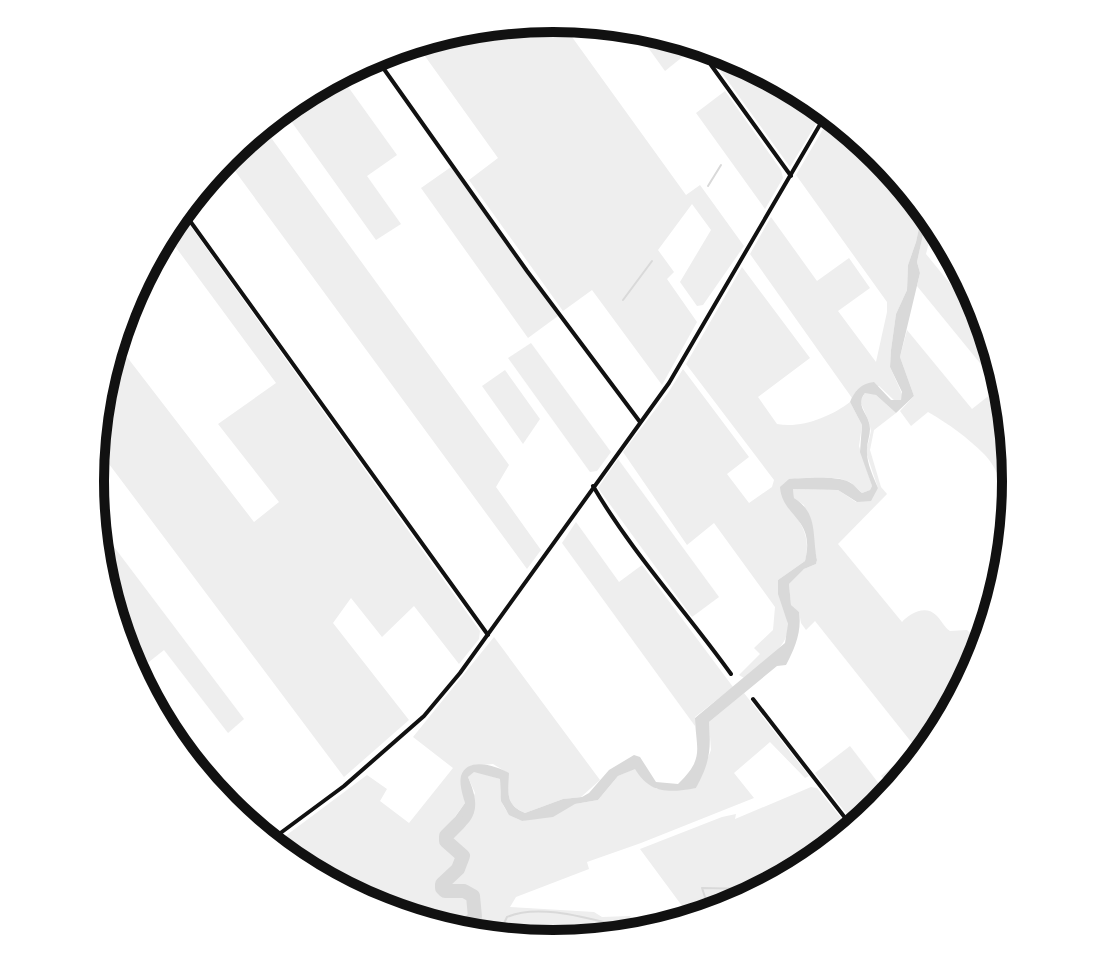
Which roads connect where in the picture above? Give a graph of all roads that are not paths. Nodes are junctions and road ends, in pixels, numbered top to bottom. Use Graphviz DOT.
graph roads {
  1 [pos="711,65"];
  2 [pos="382,66"];
  3 [pos="822,121"];
  4 [pos="791,176"];
  5 [pos="189,219"];
  6 [pos="640,423"];
  7 [pos="593,486"];
  8 [pos="488,635"];
  9 [pos="731,674"];
  10 [pos="753,699"];
  11 [pos="848,821"];
  12 [pos="277,836"];
  1 -- 4 [label="street"];
  2 -- 6 [label="street"];
  3 -- 4 [label="street"];
  4 -- 6 [label="street"];
  5 -- 8 [label="street"];
  6 -- 7 [label="street"];
  7 -- 8 [label="street"];
  7 -- 9 [label="street"];
  8 -- 12 [label="street"];
  10 -- 11 [label="street"];
}
